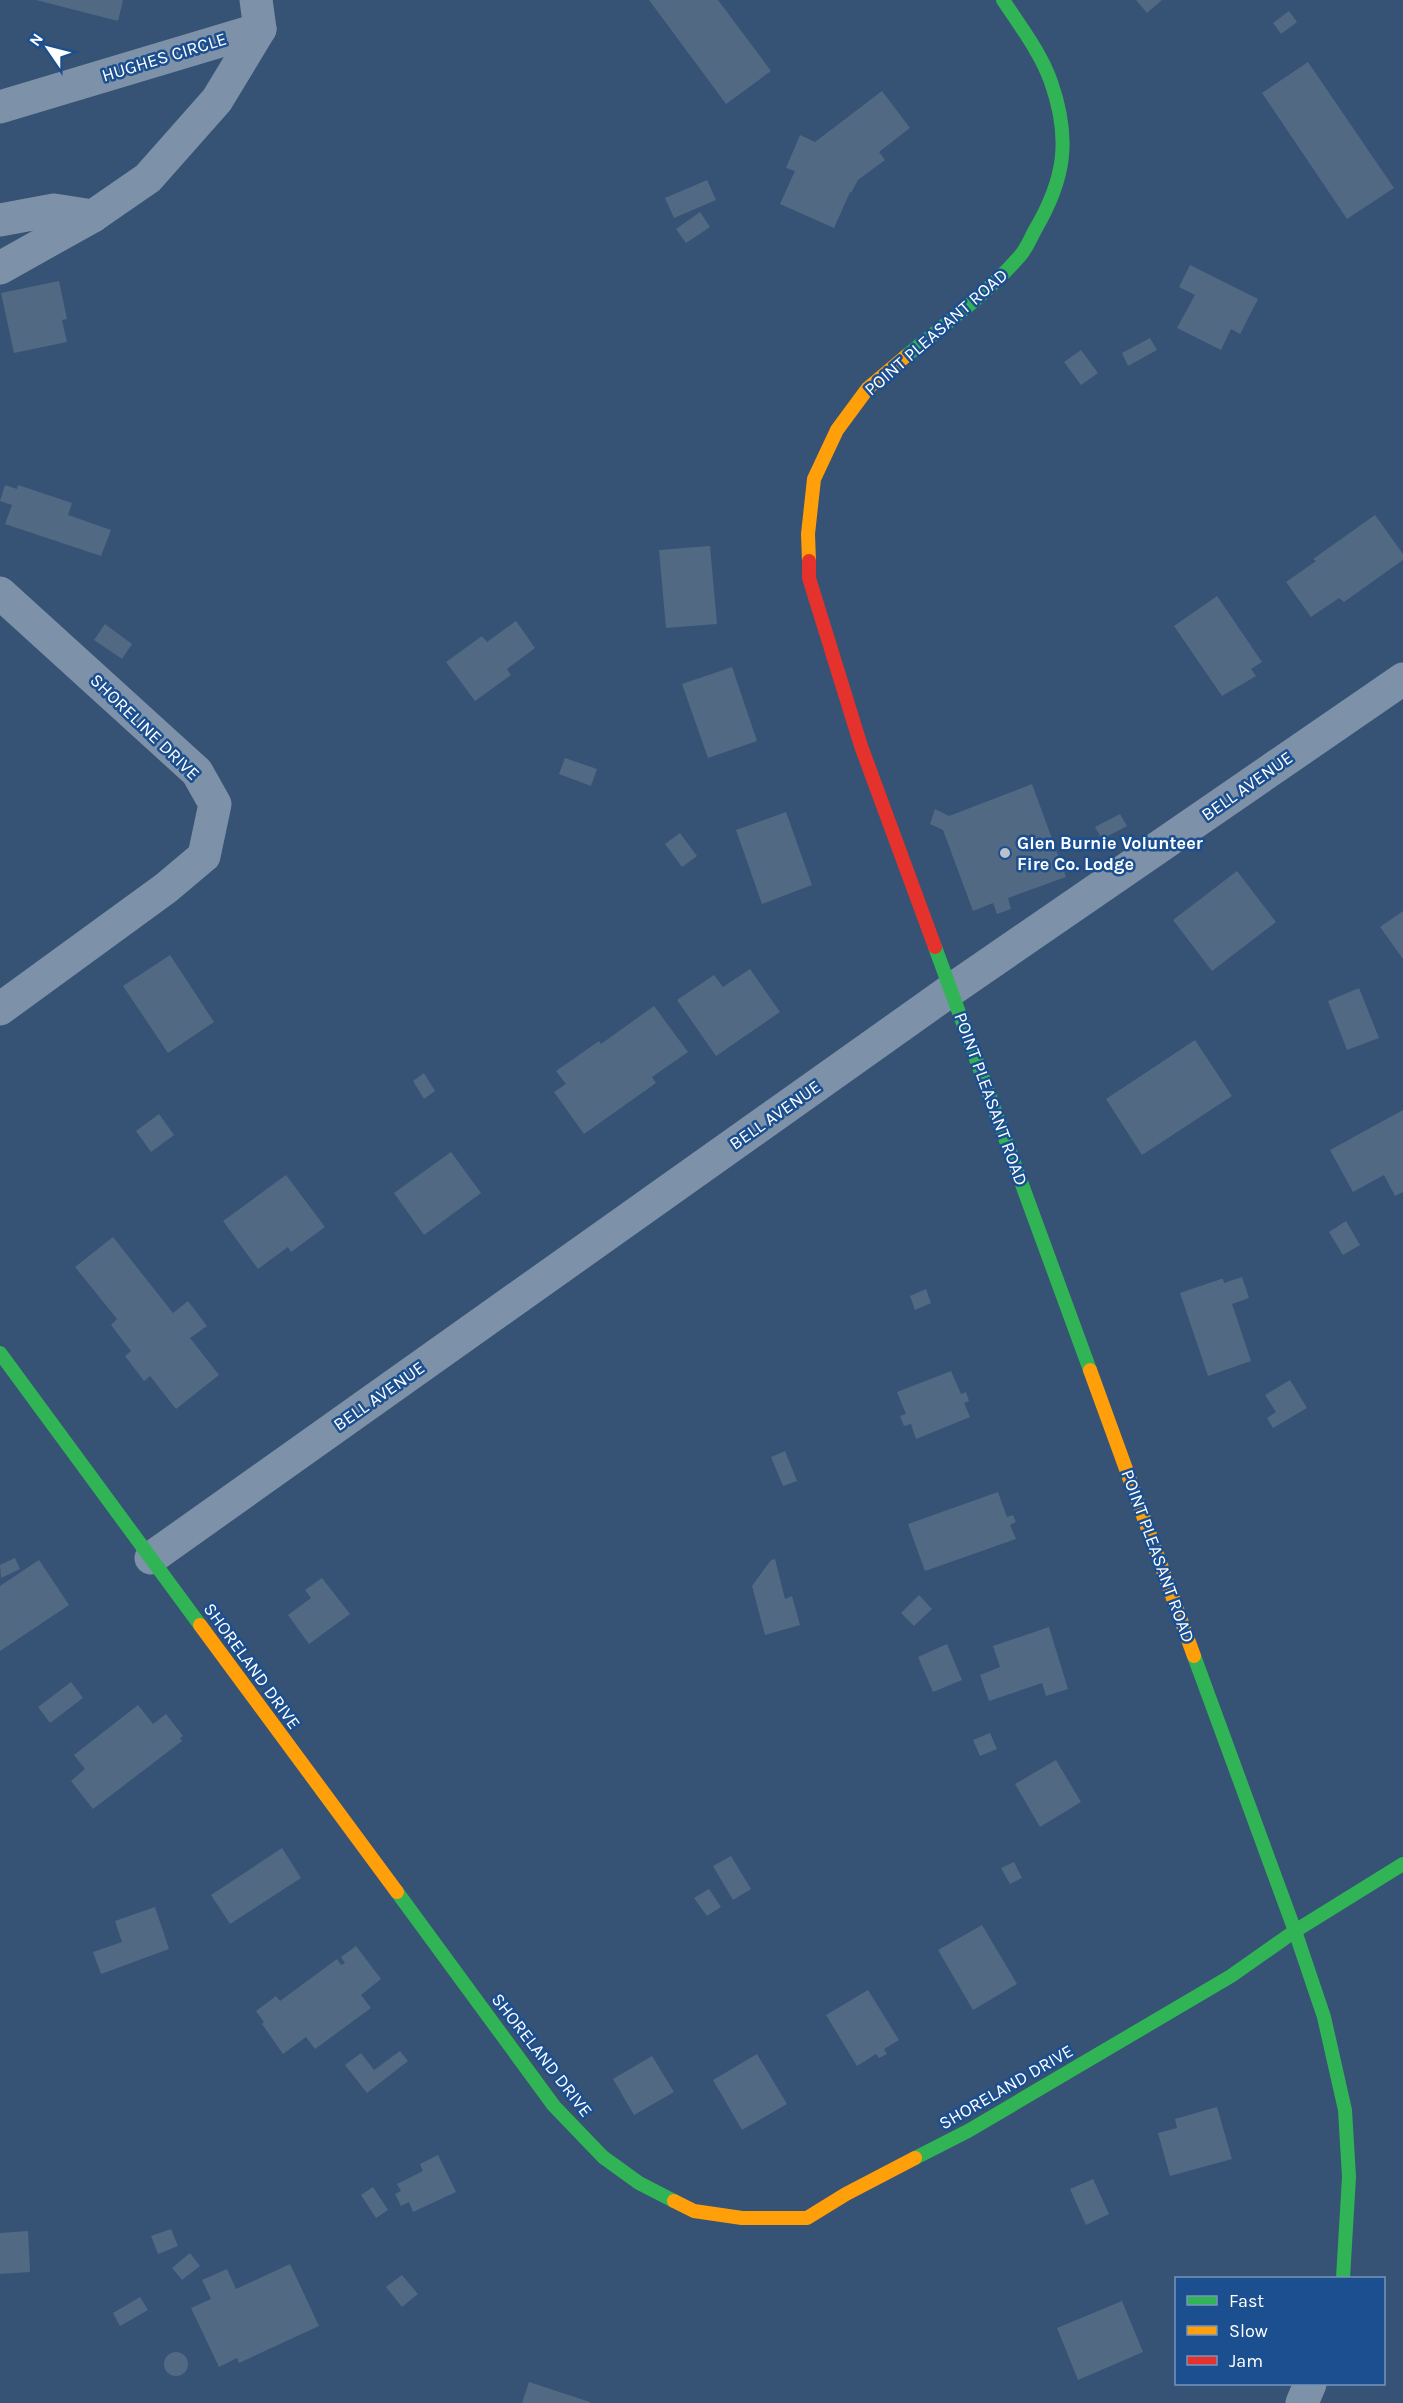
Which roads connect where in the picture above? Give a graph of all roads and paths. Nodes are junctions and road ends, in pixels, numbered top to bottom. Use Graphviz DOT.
graph roads {
  1 [pos="1003,0"];
  2 [pos="258,15"];
  3 [pos="0,107"];
  4 [pos="93,216"];
  5 [pos="0,220"];
  6 [pos="0,268"];
  7 [pos="0,593"];
  8 [pos="1403,679"];
  9 [pos="951,990"];
  10 [pos="0,1009"];
  11 [pos="0,1353"];
  12 [pos="151,1558"];
  13 [pos="1403,1864"];
  14 [pos="1295,1931"];
  15 [pos="1343,2277"];
  16 [pos="1310,2385"];
  17 [pos="1302,2403"];
  1 -- 9 [label="street, POINT PLEASANT ROAD"];
  2 -- 3 [label="street, HUGHES CIRCLE"];
  2 -- 4 [label="street"];
  4 -- 5 [label="street"];
  4 -- 6 [label="street"];
  7 -- 10 [label="street, SHORELINE DRIVE"];
  8 -- 9 [label="street, BELL AVENUE"];
  9 -- 12 [label="street, BELL AVENUE"];
  9 -- 14 [label="street, POINT PLEASANT ROAD"];
  11 -- 12 [label="street, SHORELAND DRIVE"];
  12 -- 14 [label="street, SHORELAND DRIVE"];
  13 -- 14 [label="street, SHORELAND DRIVE"];
  14 -- 15 [label="street, POINT PLEASANT ROAD"];
  16 -- 17 [label="street"];
}
